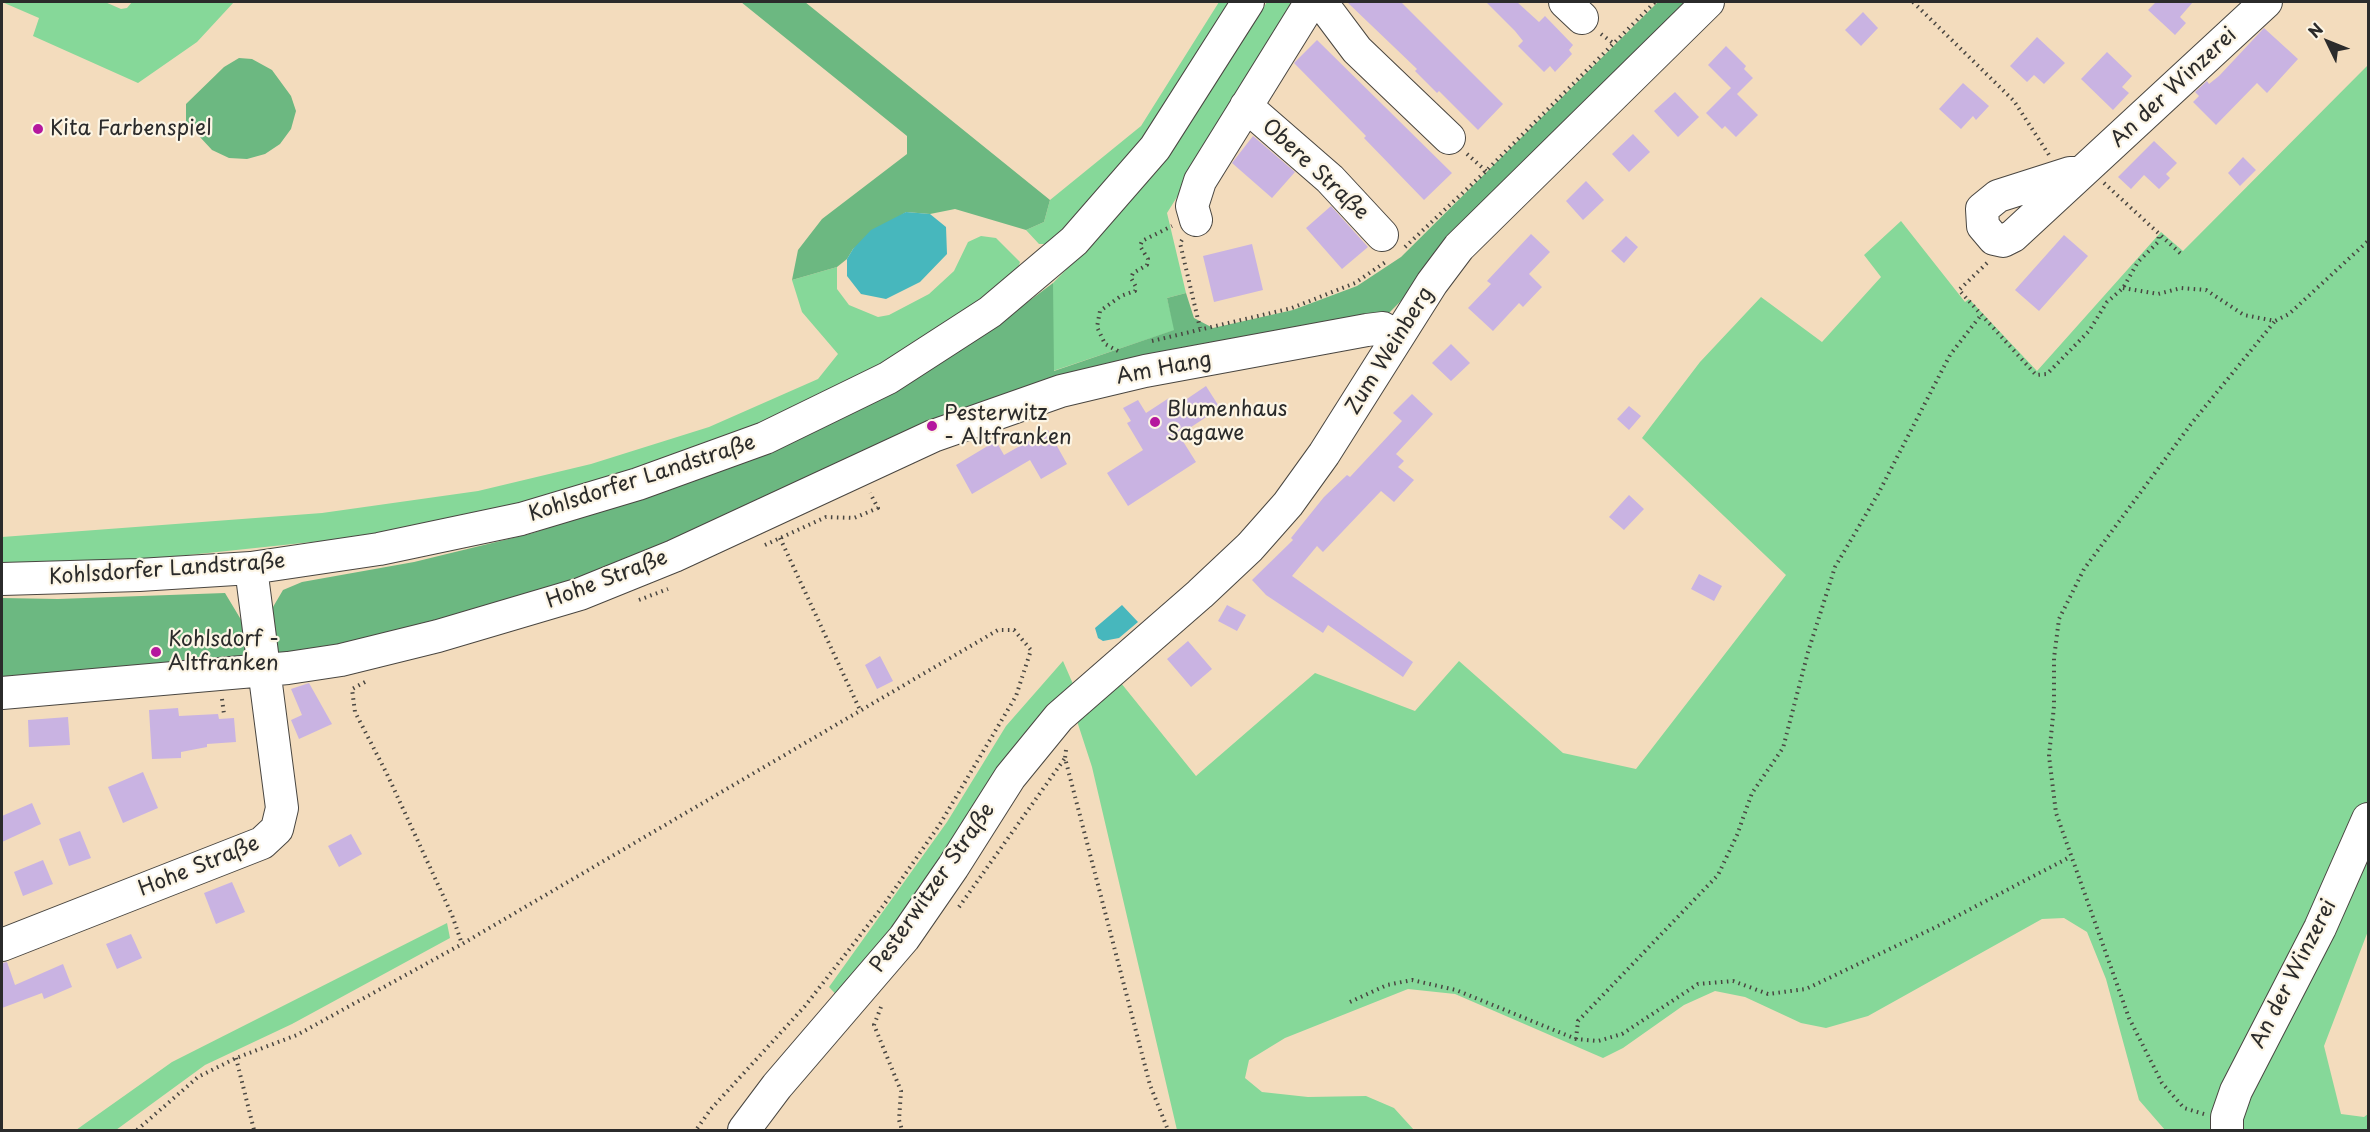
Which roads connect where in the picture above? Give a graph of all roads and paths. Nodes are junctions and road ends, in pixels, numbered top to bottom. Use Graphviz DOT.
graph roads {
  1 [pos="1248,2"];
  2 [pos="1311,2"];
  3 [pos="1321,2"];
  4 [pos="1655,2"];
  5 [pos="1708,2"];
  6 [pos="1913,2"];
  7 [pos="2266,2"];
  8 [pos="1246,106"];
  9 [pos="1449,138"];
  10 [pos="2085,177"];
  11 [pos="1196,220"];
  12 [pos="2159,235"];
  13 [pos="2368,240"];
  14 [pos="1390,250"];
  15 [pos="2181,254"];
  16 [pos="1184,255"];
  17 [pos="1983,268"];
  18 [pos="2124,288"];
  19 [pos="1981,315"];
  20 [pos="2275,321"];
  21 [pos="1200,328"];
  22 [pos="1397,338"];
  23 [pos="1149,342"];
  24 [pos="1118,351"];
  25 [pos="933,436"];
  26 [pos="872,496"];
  27 [pos="780,538"];
  28 [pos="759,548"];
  29 [pos="251,568"];
  30 [pos="2,579"];
  31 [pos="672,587"];
  32 [pos="629,603"];
  33 [pos="263,670"];
  34 [pos="367,680"];
  35 [pos="2,693"];
  36 [pos="1075,701"];
  37 [pos="860,710"];
  38 [pos="1066,748"];
  39 [pos="1065,758"];
  40 [pos="2368,819"];
  41 [pos="2071,856"];
  42 [pos="953,914"];
  43 [pos="462,944"];
  44 [pos="2,945"];
  45 [pos="1350,1002"];
  46 [pos="882,1005"];
  47 [pos="1576,1039"];
  48 [pos="236,1058"];
  49 [pos="2196,1111"];
  50 [pos="137,1131"];
  51 [pos="254,1131"];
  52 [pos="696,1131"];
  53 [pos="744,1131"];
  54 [pos="902,1131"];
  55 [pos="1168,1131"];
  56 [pos="2227,1131"];
  1 -- 29 [label="street, Kohlsdorfer Landstraße"];
  2 -- 8 [label="street, Obere Straße"];
  3 -- 9 [label="street"];
  4 -- 14 [label="path"];
  5 -- 22 [label="street, Zum Weinberg"];
  6 -- 10 [label="path"];
  7 -- 10 [label="street, An der Winzerei"];
  8 -- 11 [label="street, Obere Straße"];
  8 -- 14 [label="street, Obere Straße"];
  10 -- 12 [label="path"];
  11 -- 24 [label="path"];
  12 -- 15 [label="path"];
  12 -- 18 [label="path"];
  13 -- 20 [label="path"];
  14 -- 21 [label="path"];
  16 -- 21 [label="path"];
  17 -- 19 [label="path"];
  18 -- 19 [label="path"];
  18 -- 20 [label="path"];
  19 -- 47 [label="path"];
  20 -- 41 [label="path"];
  21 -- 23 [label="path"];
  22 -- 25 [label="street, Am Hang"];
  22 -- 36 [label="street, Zum Weinberg"];
  25 -- 33 [label="street, Hohe Straße"];
  26 -- 27 [label="path"];
  27 -- 28 [label="path"];
  27 -- 37 [label="path"];
  29 -- 30 [label="street, Kohlsdorfer Landstraße"];
  29 -- 33 [label="street, Hohe Straße"];
  31 -- 32 [label="path"];
  33 -- 35 [label="street, Hohe Straße"];
  33 -- 44 [label="street, Hohe Straße"];
  34 -- 43 [label="path"];
  36 -- 53 [label="street, Pesterwitzer Straße"];
  37 -- 43 [label="path"];
  37 -- 52 [label="path"];
  38 -- 39 [label="path"];
  39 -- 42 [label="path"];
  39 -- 55 [label="path"];
  40 -- 56 [label="street, An der Winzerei"];
  41 -- 47 [label="path"];
  41 -- 49 [label="path"];
  43 -- 48 [label="path"];
  45 -- 47 [label="path"];
  46 -- 54 [label="path"];
  48 -- 50 [label="path"];
  48 -- 51 [label="path"];
}
